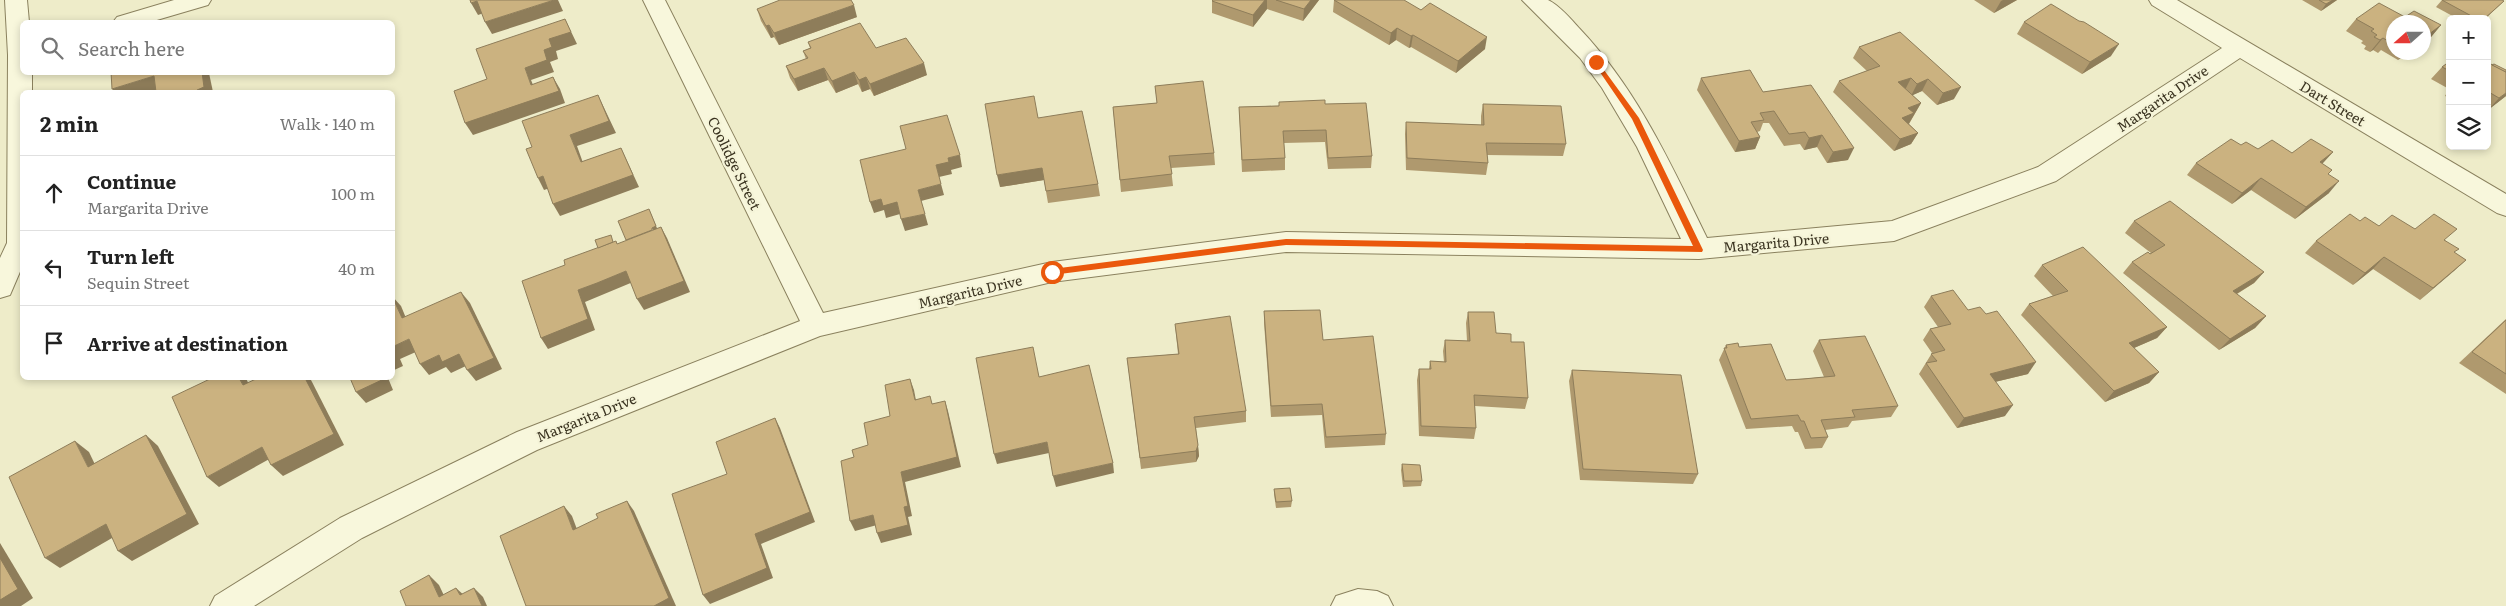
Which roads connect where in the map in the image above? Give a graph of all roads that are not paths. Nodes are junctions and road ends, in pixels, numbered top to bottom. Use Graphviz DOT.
graph roads {
  1 [pos="16,0"];
  2 [pos="200,0"];
  3 [pos="654,0"];
  4 [pos="1533,0"];
  5 [pos="2160,0"];
  6 [pos="133,20"];
  7 [pos="2240,47"];
  8 [pos="14,56"];
  9 [pos="2506,206"];
  10 [pos="1699,250"];
  11 [pos="0,287"];
  12 [pos="816,326"];
  13 [pos="226,606"];
  14 [pos="1347,606"];
  15 [pos="1378,606"];
  1 -- 8 [label="street"];
  2 -- 6 [label="street"];
  3 -- 12 [label="street, Coolidge Street"];
  4 -- 10 [label="street"];
  5 -- 7 [label="street, Dart Street"];
  7 -- 9 [label="street, Dart Street"];
  7 -- 10 [label="street, Margarita Drive"];
  8 -- 11 [label="street"];
  10 -- 12 [label="street, Margarita Drive"];
  12 -- 13 [label="street, Margarita Drive"];
  14 -- 15 [label="street"];
}
